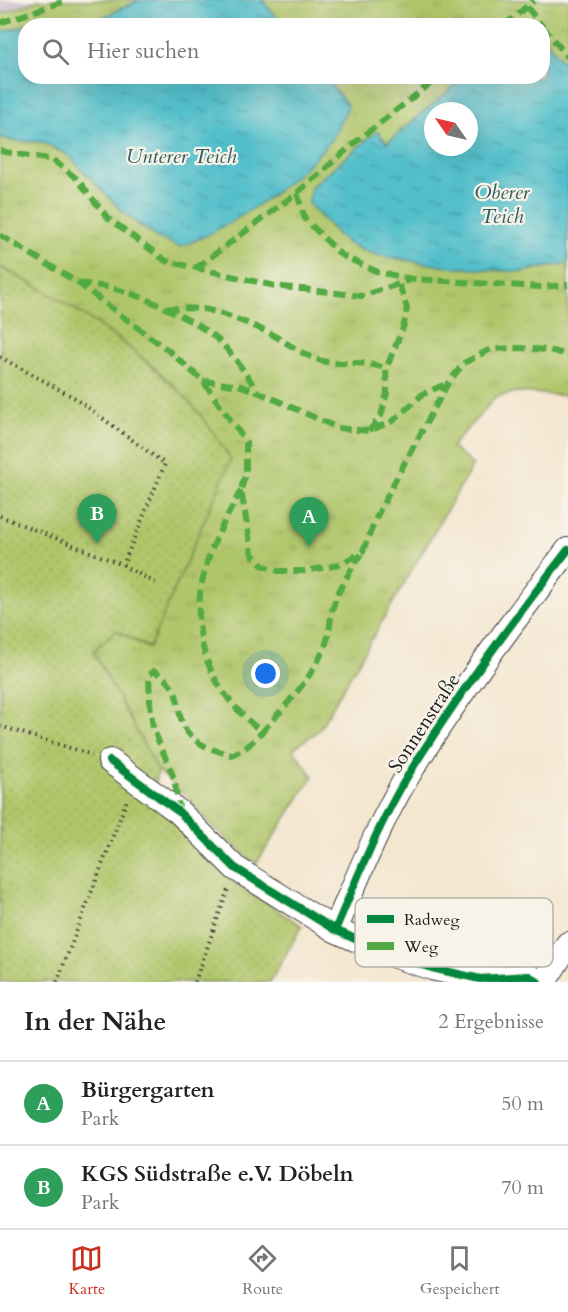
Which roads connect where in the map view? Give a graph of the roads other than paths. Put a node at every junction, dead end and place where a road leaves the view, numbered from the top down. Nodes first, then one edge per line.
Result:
1 (568, 550) edge
2 (110, 761) road end
3 (335, 930) junction
4 (355, 939) edge
5 (568, 944) edge
6 (426, 967) edge
7 (538, 982) edge
8 (544, 982) edge

1 - 3 street, Sonnenstraße
2 - 3 street
3 - 4 street
5 - 8 street
6 - 7 street

